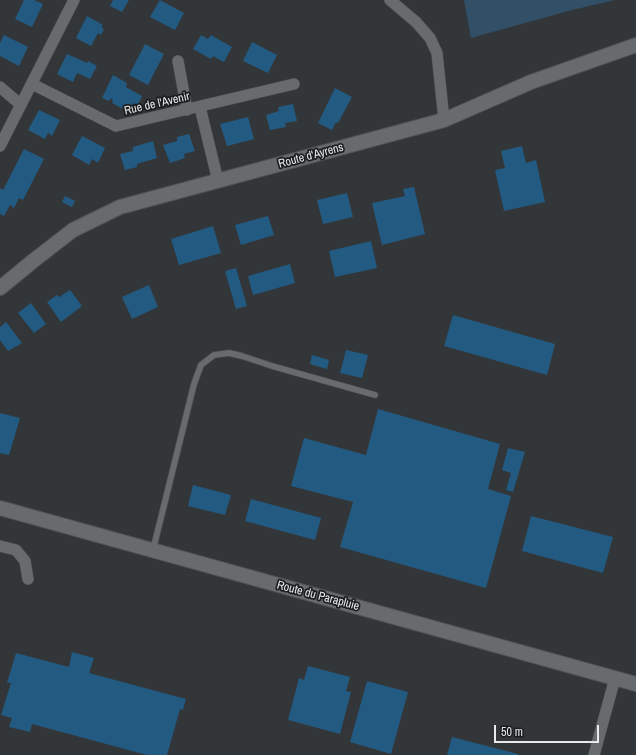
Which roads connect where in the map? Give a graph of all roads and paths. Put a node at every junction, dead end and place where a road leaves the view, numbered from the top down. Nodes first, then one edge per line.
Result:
1 (74, 0) edge
2 (390, 0) edge
3 (636, 46) edge
4 (178, 61) dead end
5 (32, 84) junction
6 (294, 84) dead end
7 (0, 87) edge
8 (21, 106) junction
9 (200, 107) junction
10 (187, 110) junction
11 (444, 120) junction
12 (0, 146) edge
13 (218, 181) junction
14 (0, 288) edge
15 (375, 394) dead end
16 (0, 508) edge
17 (0, 546) edge
18 (153, 550) junction
19 (28, 579) dead end
20 (615, 678) junction
21 (636, 684) edge
22 (594, 755) edge

1 - 5 street
2 - 11 street
3 - 11 street, Route d'Ayrens
4 - 10 street
5 - 8 street
5 - 10 street, Rue de l'Avenir
6 - 9 street, Rue de l'Avenir
7 - 8 street
8 - 12 street
9 - 10 street, Rue de l'Avenir
9 - 13 street
11 - 13 street, Route d'Ayrens
13 - 14 street, Route d'Ayrens
15 - 18 lane
16 - 18 street, Route du Parapluie
17 - 19 street
18 - 20 street, Route du Parapluie
20 - 21 street, Route du Parapluie
20 - 22 street

